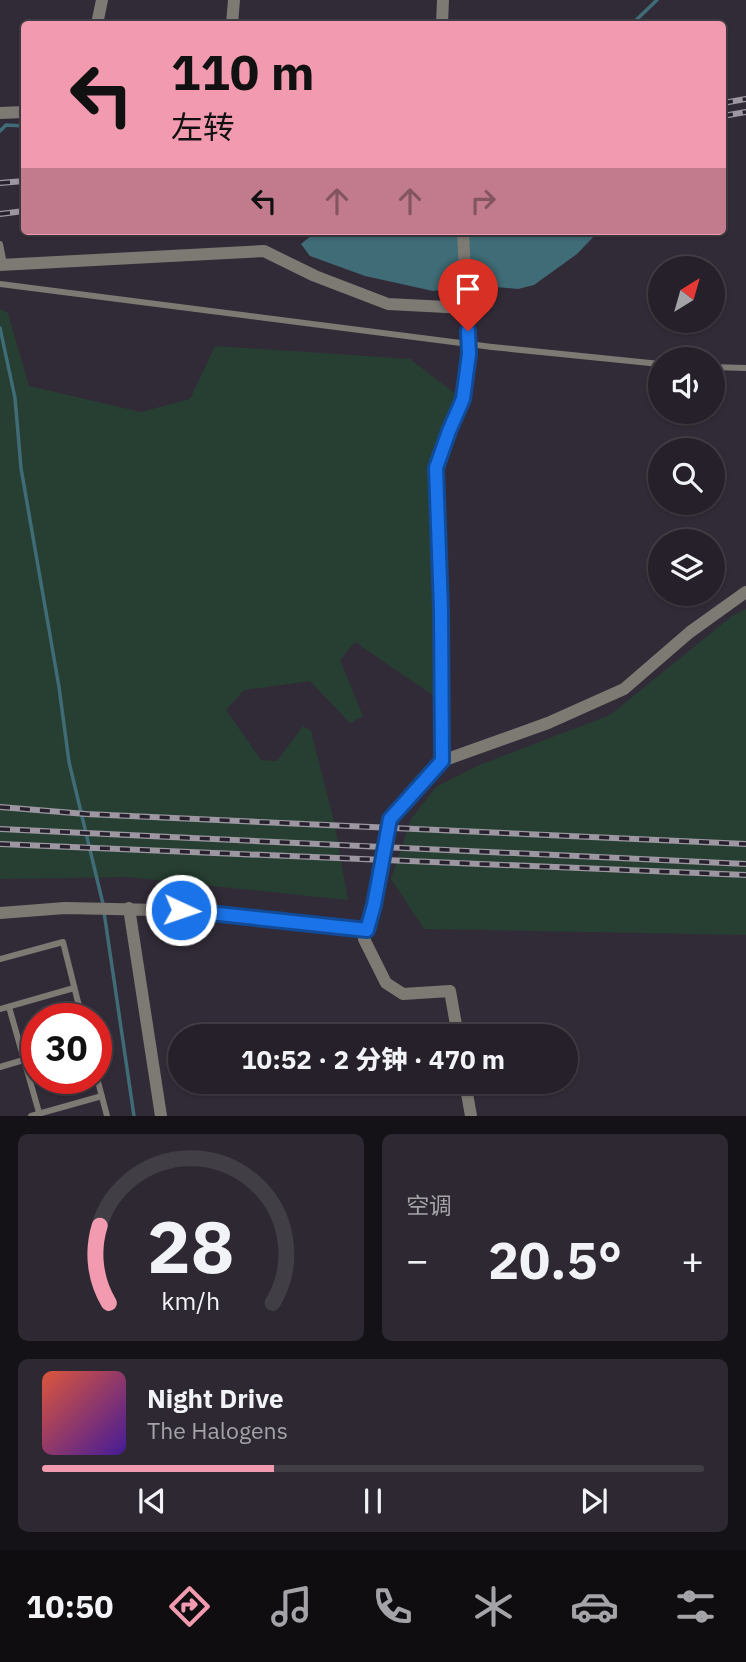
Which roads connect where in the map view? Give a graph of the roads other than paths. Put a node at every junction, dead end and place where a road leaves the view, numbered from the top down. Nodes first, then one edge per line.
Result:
1 (102, 0) edge
2 (234, 0) edge
3 (443, 0) edge
4 (98, 21) edge
5 (232, 21) edge
6 (442, 21) edge
7 (21, 112) edge
8 (0, 113) edge
9 (463, 235) edge
10 (0, 244) edge
11 (2, 264) edge
12 (0, 284) edge
13 (466, 308) junction
14 (648, 363) edge
15 (725, 367) edge
16 (746, 368) edge
17 (746, 592) edge
18 (442, 761) junction
19 (129, 908) junction
20 (0, 913) edge
21 (367, 930) junction
22 (0, 959) edge
23 (74, 988) junction
24 (78, 1003) edge
25 (9, 1007) junction
26 (0, 1009) edge
27 (456, 1024) edge
28 (21, 1049) edge
29 (21, 1061) edge
30 (0, 1067) edge
31 (34, 1094) edge
32 (467, 1094) edge
33 (102, 1096) joint
34 (40, 1115) edge
35 (31, 1116) edge
36 (107, 1116) edge
37 (161, 1116) edge
38 (471, 1116) edge

1 - 4 street
2 - 5 street
3 - 6 street
7 - 8 street
9 - 13 street
10 - 11 lane
11 - 13 street
12 - 14 lane, bridge
13 - 18 street
15 - 16 lane
17 - 18 street
18 - 21 street
19 - 20 street
19 - 21 street
19 - 37 street
21 - 27 street
22 - 23 lane
23 - 24 lane
23 - 25 lane
25 - 26 lane
25 - 28 lane
29 - 30 lane
31 - 34 lane
32 - 38 street
33 - 34 lane
33 - 36 lane
34 - 35 lane

